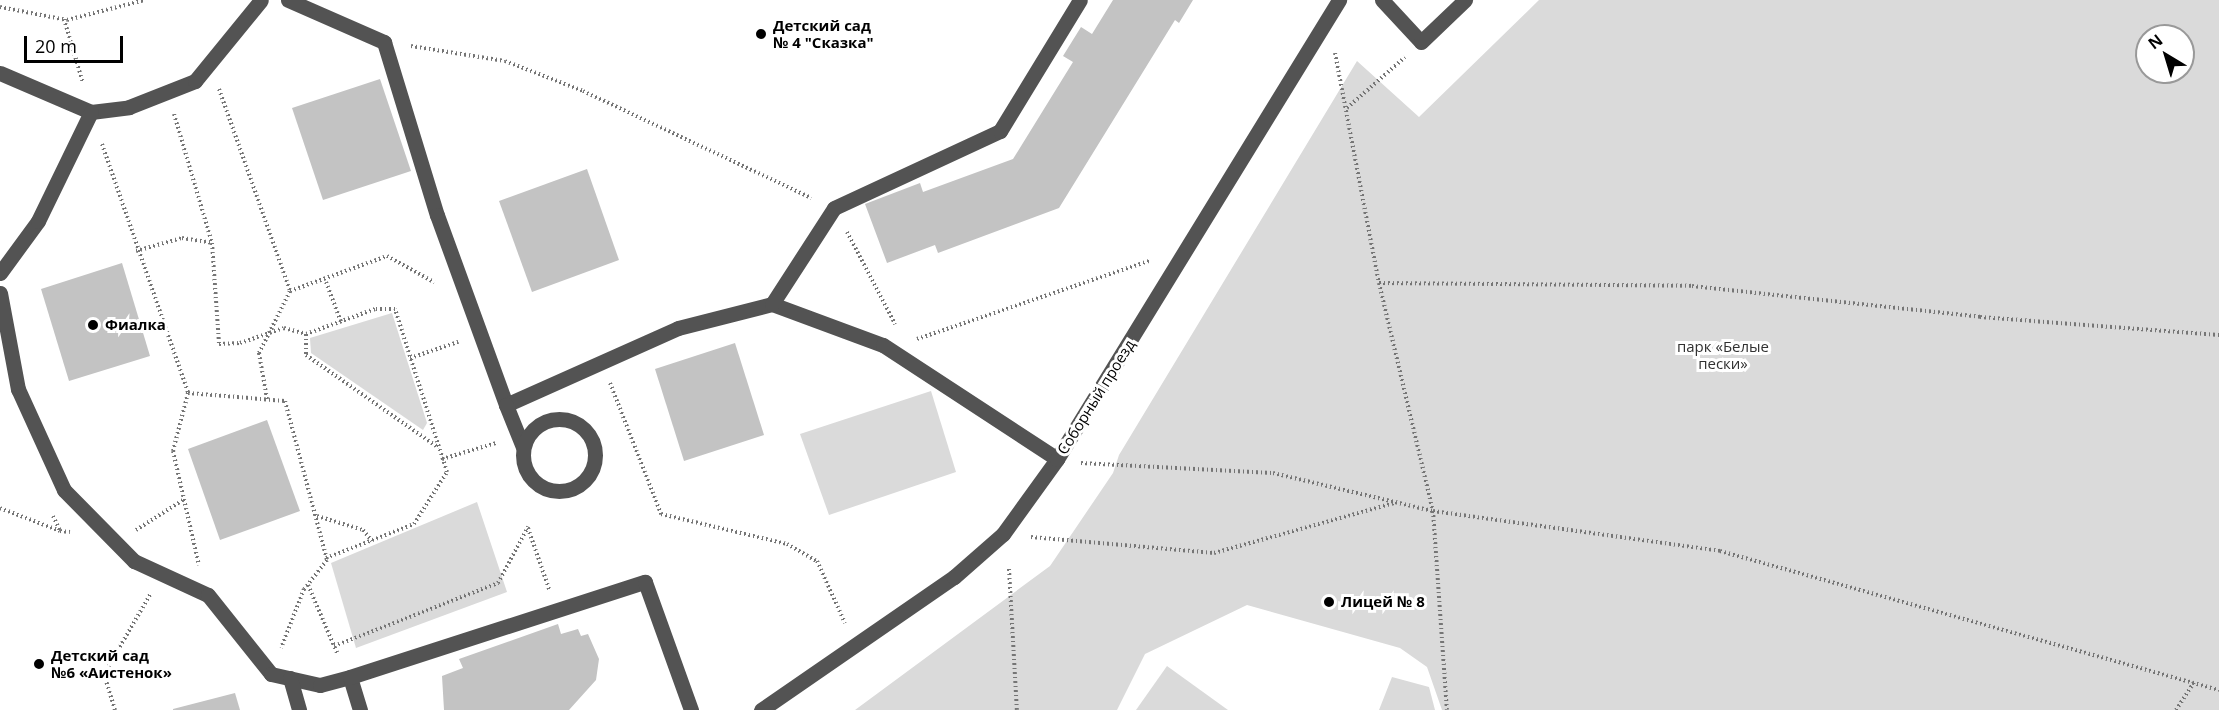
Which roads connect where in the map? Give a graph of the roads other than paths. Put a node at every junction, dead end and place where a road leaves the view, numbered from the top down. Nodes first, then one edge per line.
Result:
1 (261, 0) edge
2 (288, 0) edge
3 (1080, 0) edge
4 (1339, 0) edge
5 (1382, 0) edge
6 (1465, 0) edge
7 (0, 73) edge
8 (91, 112) junction
9 (0, 273) edge
10 (0, 293) edge
11 (772, 304) junction
12 (506, 405) junction
13 (523, 447) junction
14 (1057, 459) junction
15 (290, 678) junction
16 (350, 679) junction
17 (299, 710) edge
18 (360, 710) edge
19 (691, 710) edge
20 (762, 710) edge

1 - 8 street
2 - 12 street
3 - 11 street
4 - 14 street, Соборный проезд
5 - 6 street
7 - 8 street
8 - 9 street
10 - 15 street
11 - 12 street
11 - 14 street
12 - 13 street
13 - 13 street
14 - 20 street, Соборный проезд
15 - 16 street
15 - 17 street
16 - 18 street
16 - 19 street

